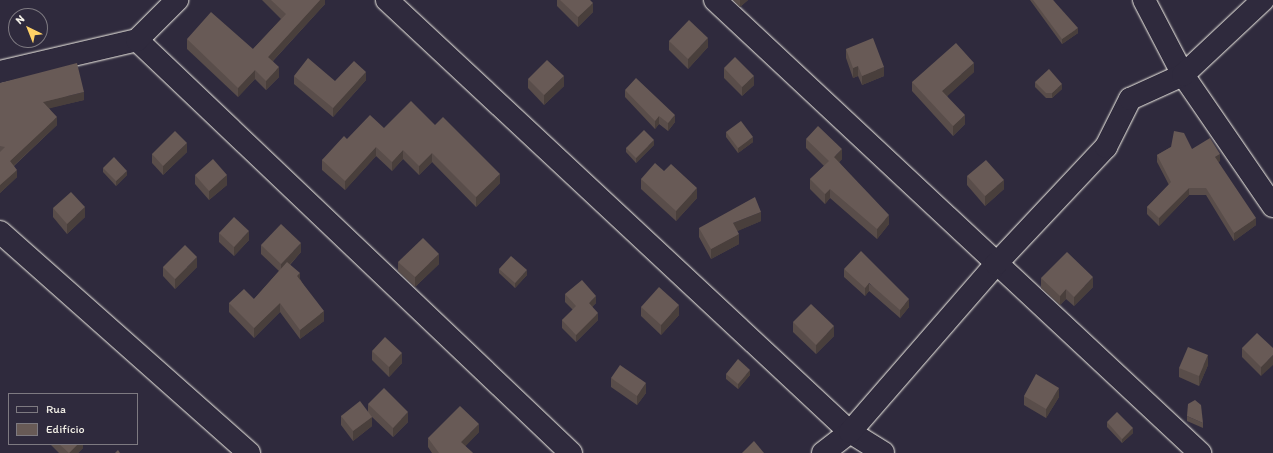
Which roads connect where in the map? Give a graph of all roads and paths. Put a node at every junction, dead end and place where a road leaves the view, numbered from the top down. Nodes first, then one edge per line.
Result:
1 (177, 0) edge
2 (387, 0) edge
3 (715, 0) edge
4 (1144, 0) edge
5 (1263, 0) edge
6 (137, 40) junction
7 (0, 72) edge
8 (1183, 75) junction
9 (1273, 206) edge
10 (0, 232) edge
11 (996, 264) junction
12 (850, 432) junction
13 (249, 453) edge
14 (571, 453) edge
15 (823, 453) edge
16 (883, 453) edge
17 (1200, 453) edge

1 - 6 street
2 - 12 street
3 - 11 street
4 - 8 street
5 - 8 street
6 - 7 street
6 - 14 street
8 - 9 street
8 - 11 street
10 - 13 street
11 - 12 street
11 - 17 street
12 - 15 street
12 - 16 street

